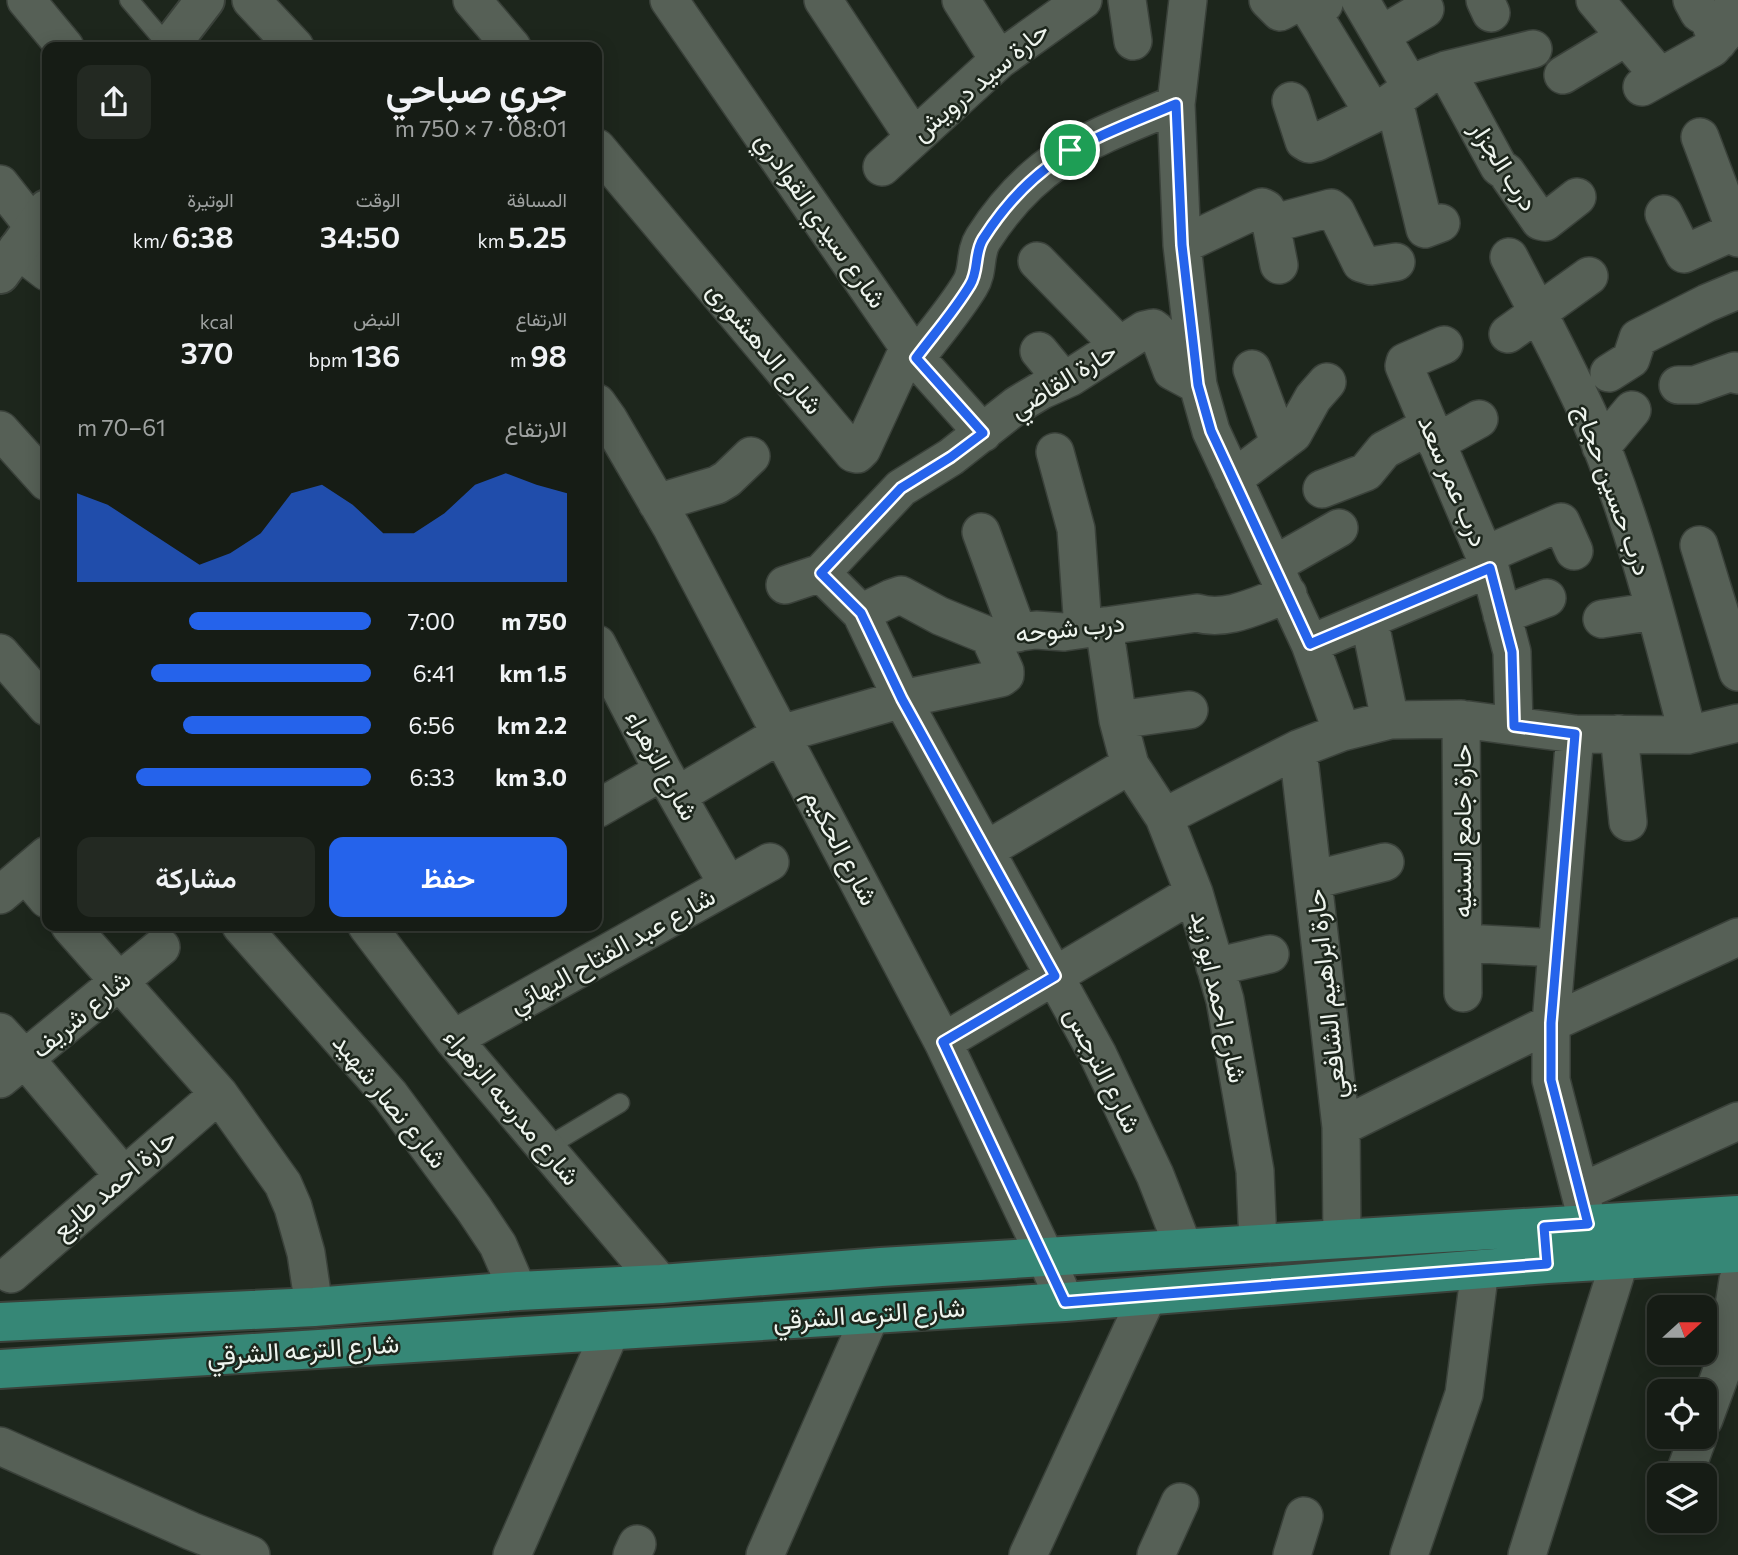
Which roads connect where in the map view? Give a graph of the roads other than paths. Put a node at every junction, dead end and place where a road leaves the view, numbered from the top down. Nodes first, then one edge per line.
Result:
1 (26, 0) edge
2 (128, 0) edge
3 (205, 0) edge
4 (251, 0) edge
5 (472, 0) edge
6 (669, 0) edge
7 (822, 0) edge
8 (961, 0) edge
9 (1127, 0) edge
10 (1188, 0) edge
11 (1268, 0) edge
12 (1360, 0) edge
13 (1595, 0) edge
14 (1692, 0) edge
15 (1069, 4) edge
16 (1321, 5) edge
17 (1424, 9) dead end
18 (1729, 33) edge
19 (1381, 35) junction
20 (1626, 37) junction
21 (1133, 41) dead end
22 (61, 42) edge
23 (165, 42) edge
24 (173, 42) edge
25 (290, 42) edge
26 (508, 42) edge
27 (1533, 50) dead end
28 (999, 60) junction
29 (1446, 70) junction
30 (1563, 75) dead end
31 (1291, 101) dead end
32 (1393, 101) junction
33 (1176, 104) junction
34 (913, 136) junction
35 (1700, 137) dead end
36 (602, 154) edge
37 (882, 167) dead end
38 (0, 184) edge
39 (1577, 197) dead end
40 (1664, 214) dead end
41 (1441, 223) dead end
42 (1271, 224) junction
43 (1737, 235) edge
44 (25, 240) edge
45 (1182, 245) junction
46 (1509, 257) dead end
47 (1037, 261) dead end
48 (1396, 262) dead end
49 (42, 265) edge
50 (1279, 265) dead end
51 (1589, 276) dead end
52 (1738, 290) edge
53 (1537, 311) junction
54 (1508, 334) dead end
55 (1119, 345) junction
56 (1444, 345) dead end
57 (1039, 351) dead end
58 (912, 352) junction
59 (1252, 369) dead end
60 (1609, 373) dead end
61 (1738, 375) edge
62 (1063, 380) junction
63 (1327, 382) dead end
64 (1198, 385) junction
65 (1678, 385) dead end
66 (602, 410) edge
67 (1632, 410) dead end
68 (1479, 419) dead end
69 (0, 430) edge
70 (983, 433) junction
71 (1432, 435) junction
72 (1280, 444) junction
73 (1601, 447) junction
74 (1055, 452) dead end
75 (751, 456) dead end
76 (42, 476) edge
77 (1233, 479) junction
78 (1322, 489) dead end
79 (657, 503) junction
80 (1339, 528) dead end
81 (981, 532) dead end
82 (1574, 551) dead end
83 (1711, 554) dead end
84 (1487, 561) junction
85 (821, 573) junction
86 (1281, 579) junction
87 (785, 585) dead end
88 (1547, 597) dead end
89 (1656, 611) junction
90 (861, 613) junction
91 (1502, 615) junction
92 (1369, 619) junction
93 (1602, 619) dead end
94 (1093, 627) junction
95 (1003, 635) junction
96 (1310, 644) junction
97 (0, 653) edge
98 (602, 662) edge
99 (1738, 672) edge
100 (902, 699) junction
101 (42, 700) edge
102 (1189, 710) dead end
103 (1461, 719) junction
104 (1118, 720) junction
105 (1390, 720) junction
106 (1738, 723) edge
107 (1514, 726) junction
108 (1342, 732) junction
109 (781, 734) junction
110 (1575, 734) junction
111 (1619, 734) junction
112 (1688, 735) junction
113 (1298, 749) junction
114 (1130, 765) junction
115 (671, 783) junction
116 (602, 807) edge
117 (1164, 817) junction
118 (1628, 822) dead end
119 (986, 850) junction
120 (770, 862) dead end
121 (1385, 862) dead end
122 (1313, 880) junction
123 (728, 886) junction
124 (1194, 893) junction
125 (74, 931) edge
126 (245, 931) edge
127 (380, 931) edge
128 (1738, 937) edge
129 (1463, 943) junction
130 (161, 947) dead end
131 (1557, 948) junction
132 (1270, 954) dead end
133 (1215, 967) junction
134 (1055, 976) junction
135 (118, 983) junction
136 (1463, 993) dead end
137 (1551, 1023) junction
138 (0, 1032) edge
139 (453, 1039) junction
140 (943, 1042) junction
141 (13, 1069) edge
142 (219, 1094) junction
143 (620, 1103) dead end
144 (1738, 1121) edge
145 (1341, 1127) junction
146 (545, 1148) junction
147 (123, 1175) junction
148 (1585, 1208) junction
149 (1738, 1215) edge
150 (1342, 1239) junction
151 (1258, 1244) junction
152 (1546, 1245) junction
153 (1184, 1249) junction
154 (1738, 1253) edge
155 (1046, 1258) junction
156 (1620, 1261) junction
157 (5, 1267) edge
158 (1480, 1269) junction
159 (1738, 1280) edge
160 (662, 1284) junction
161 (518, 1291) junction
162 (1148, 1296) junction
163 (1065, 1302) junction
164 (314, 1307) junction
165 (871, 1314) junction
166 (42, 1319) junction
167 (0, 1322) edge
168 (611, 1330) junction
169 (0, 1369) edge
170 (1717, 1384) edge
171 (0, 1446) edge
172 (1180, 1502) dead end
173 (1304, 1516) dead end
174 (186, 1543) edge
175 (251, 1555) edge
176 (512, 1555) edge
177 (765, 1555) edge
178 (1028, 1555) edge
179 (1156, 1555) edge
180 (1292, 1555) edge
181 (1409, 1555) edge
182 (1527, 1555) edge

1 - 22 street
2 - 23 lane
3 - 24 street
4 - 25 street
5 - 26 street
6 - 58 street, شارع سيدي القوادري
7 - 34 street
8 - 28 street
9 - 21 street
10 - 33 street
11 - 16 street
12 - 19 street
13 - 20 street
14 - 18 street
15 - 28 street, حارة سيد درويش
16 - 32 street
17 - 19 street
18 - 20 street
19 - 32 street
20 - 30 street
27 - 29 street
28 - 34 street, حارة سيد درويش
29 - 32 street
29 - 39 street, درب الجزار
31 - 32 street
32 - 41 street
33 - 45 street
33 - 58 street
34 - 37 street, حارة سيد درويش
35 - 43 street
36 - 58 street, شارع الدهشورى
38 - 44 street
40 - 43 street
42 - 45 street
42 - 48 street
42 - 50 street
44 - 49 street
45 - 64 street
46 - 53 street, درب حسين حجاج
47 - 55 street
51 - 53 street
52 - 60 street
53 - 54 street
53 - 73 street, درب حسين حجاج
55 - 62 street, حارة القاضي
55 - 64 street, حارة القاضي
56 - 71 street, درب عمر سعد
57 - 62 street
58 - 70 street, شارع سيدي القوادري
59 - 72 street
61 - 65 street
62 - 70 street, حارة القاضي
63 - 72 street
64 - 77 street
66 - 79 street, شارع الحكيم
67 - 73 street
68 - 71 street
69 - 76 street
70 - 85 street, حارة القاضي
71 - 78 street
71 - 84 street, درب عمر سعد
72 - 77 street
73 - 89 street, درب حسين حجاج
74 - 94 street, شارع احمد ابو زيد
75 - 79 street
77 - 86 street
79 - 109 street, شارع الحكيم
80 - 86 street, درب شوحه
81 - 95 street
82 - 84 street
83 - 99 street
84 - 91 street, درب عمر سعد
84 - 92 street
85 - 87 street, حارة القاضي
85 - 90 street, شارع النرجس
86 - 94 street, درب شوحه
86 - 96 street
88 - 91 street
89 - 93 street
89 - 112 street, درب حسين حجاج
90 - 95 street, درب شوحه
90 - 100 street, شارع النرجس
91 - 107 street, درب عمر سعد
92 - 96 street
92 - 105 street
94 - 95 street, درب شوحه
94 - 104 street, شارع احمد ابو زيد
95 - 100 street
96 - 108 street
97 - 101 street
98 - 115 street, شارع الزهراء
100 - 109 street
100 - 119 street, شارع النرجس
102 - 104 street
103 - 105 street
103 - 107 street
103 - 129 street, حارة جامع السنيه
104 - 114 street, شارع احمد ابو زيد
105 - 108 street
106 - 112 street
107 - 110 street
108 - 113 street
109 - 115 street
109 - 140 street, شارع الحكيم
110 - 111 street
110 - 131 street
111 - 112 street
111 - 118 street
113 - 117 street
113 - 122 street, حارة ابراهيم الشافعي
114 - 117 street, شارع احمد ابو زيد
114 - 119 street
115 - 116 street
115 - 123 street, شارع الزهراء
117 - 124 street, شارع احمد ابو زيد
119 - 134 street, شارع النرجس
120 - 123 street, شارع عبد الفتاح البهائي
121 - 122 street
122 - 145 street, حارة ابراهيم الشافعي
123 - 139 street, شارع عبد الفتاح البهائي
124 - 133 street, شارع احمد ابو زيد
124 - 134 street
125 - 135 street
126 - 161 street, شارع نصار شهيد
127 - 139 street, شارع مدرسه الزهراء
128 - 137 street
129 - 131 street, حارة جامع السنيه
129 - 136 street, حارة جامع السنيه
130 - 135 street, شارع شريف
131 - 137 street
132 - 133 street
133 - 151 street, شارع احمد ابو زيد
134 - 140 street
134 - 153 street, شارع النرجس
135 - 141 street, شارع شريف
135 - 142 street
137 - 145 street
137 - 148 street
138 - 141 street
139 - 146 street, شارع مدرسه الزهراء
140 - 155 street, شارع الحكيم
141 - 147 street
142 - 147 street, حارة احمد طايع
142 - 164 street
143 - 146 lane
144 - 148 street
145 - 150 street, حارة ابراهيم الشافعي
146 - 160 street, شارع مدرسه الزهراء
147 - 157 street, حارة احمد طايع
148 - 149 main road, شارع الترعه الشرقي
148 - 152 main road, شارع الترعه الشرقي
150 - 151 main road, شارع الترعه الشرقي
150 - 152 main road, شارع الترعه الشرقي
151 - 153 main road, شارع الترعه الشرقي
152 - 156 main road, شارع الترعه الشرقي
152 - 158 main road, شارع الترعه الشرقي
153 - 155 main road, شارع الترعه الشرقي
154 - 156 main road, شارع الترعه الشرقي
155 - 160 main road, شارع الترعه الشرقي
155 - 163 street, شارع الحكيم
156 - 182 street
157 - 166 street
158 - 162 main road, شارع الترعه الشرقي
158 - 181 street
159 - 170 street
160 - 161 main road, شارع الترعه الشرقي
161 - 164 main road, شارع الترعه الشرقي
162 - 163 main road, شارع الترعه الشرقي
162 - 178 street
163 - 165 main road, شارع الترعه الشرقي
164 - 166 main road, شارع الترعه الشرقي
165 - 168 main road, شارع الترعه الشرقي
165 - 177 street
166 - 167 main road, شارع الترعه الشرقي
168 - 169 main road, شارع الترعه الشرقي
168 - 176 street
171 - 174 street
172 - 179 street
173 - 180 street
174 - 175 street

